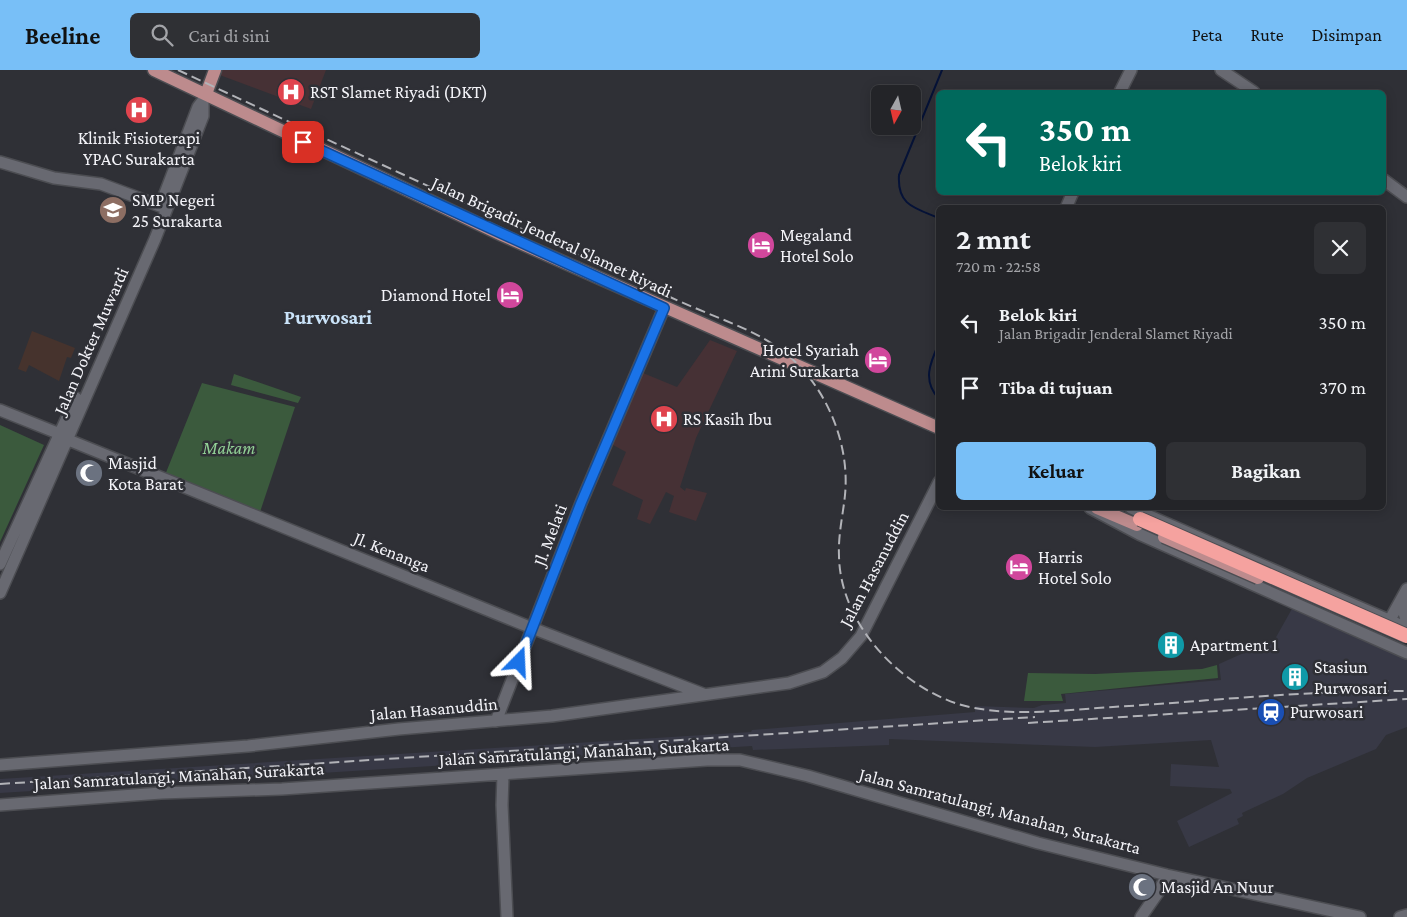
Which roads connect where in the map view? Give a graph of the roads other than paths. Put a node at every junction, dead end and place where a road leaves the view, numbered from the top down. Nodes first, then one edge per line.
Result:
1 (154, 70) edge
2 (215, 70) edge
3 (1131, 70) edge
4 (1221, 70) edge
5 (1121, 90) edge
6 (1251, 90) edge
7 (204, 98) junction
8 (0, 162) edge
9 (1386, 181) edge
10 (1407, 197) edge
11 (160, 206) junction
12 (664, 308) junction
13 (0, 410) edge
14 (936, 427) edge
15 (63, 437) junction
16 (936, 488) edge
17 (1094, 510) edge
18 (1106, 510) edge
19 (1122, 510) edge
20 (1136, 517) edge
21 (3, 572) edge
22 (1406, 590) edge
23 (0, 593) edge
24 (1390, 620) junction
25 (1407, 622) edge
26 (532, 628) junction
27 (1407, 628) edge
28 (1407, 636) edge
29 (1379, 640) junction
30 (1407, 643) edge
31 (1407, 653) edge
32 (706, 694) junction
33 (496, 721) junction
34 (0, 765) edge
35 (503, 775) junction
36 (0, 804) edge
37 (1167, 875) junction
38 (1407, 914) edge
39 (507, 917) edge
40 (1141, 917) edge
41 (1360, 917) edge
42 (1400, 917) edge

1 - 7 main road, Jalan Brigadir Jenderal Slamet Riyadi
2 - 7 main road
3 - 5 main road
4 - 6 main road
7 - 11 main road, Jalan Dokter Muwardi
7 - 12 main road, Jalan Brigadir Jenderal Slamet Riyadi
7 - 15 main road, Jalan Dokter Muwardi
8 - 11 main road
9 - 10 main road
11 - 15 main road, Jalan Dokter Muwardi
12 - 14 main road, Jalan Brigadir Jenderal Slamet Riyadi
12 - 26 main road, Jl. Melati
13 - 15 main road, Jl. Kenanga
15 - 21 main road, Jalan Dokter Muwardi
15 - 26 main road, Jl. Kenanga
16 - 32 main road, Jalan Hasanuddin
17 - 29 main road
18 - 20 main road
19 - 20 main road
20 - 24 main road
20 - 28 highway, bridge
20 - 30 main road, bridge
21 - 23 main road, Jalan Dokter Muwardi
22 - 24 main road
22 - 25 main road
24 - 27 main road
24 - 29 main road
26 - 32 main road, Jl. Kenanga
26 - 33 main road, Jl. Melati
29 - 31 main road
32 - 33 main road, Jalan Hasanuddin
33 - 34 main road, Jalan Hasanuddin
35 - 36 main road, Jalan Samratulangi, Manahan, Surakarta
35 - 37 main road, Jalan Samratulangi, Manahan, Surakarta
35 - 39 main road
37 - 40 main road
37 - 41 main road, Jalan Samratulangi, Manahan, Surakarta
38 - 42 main road

